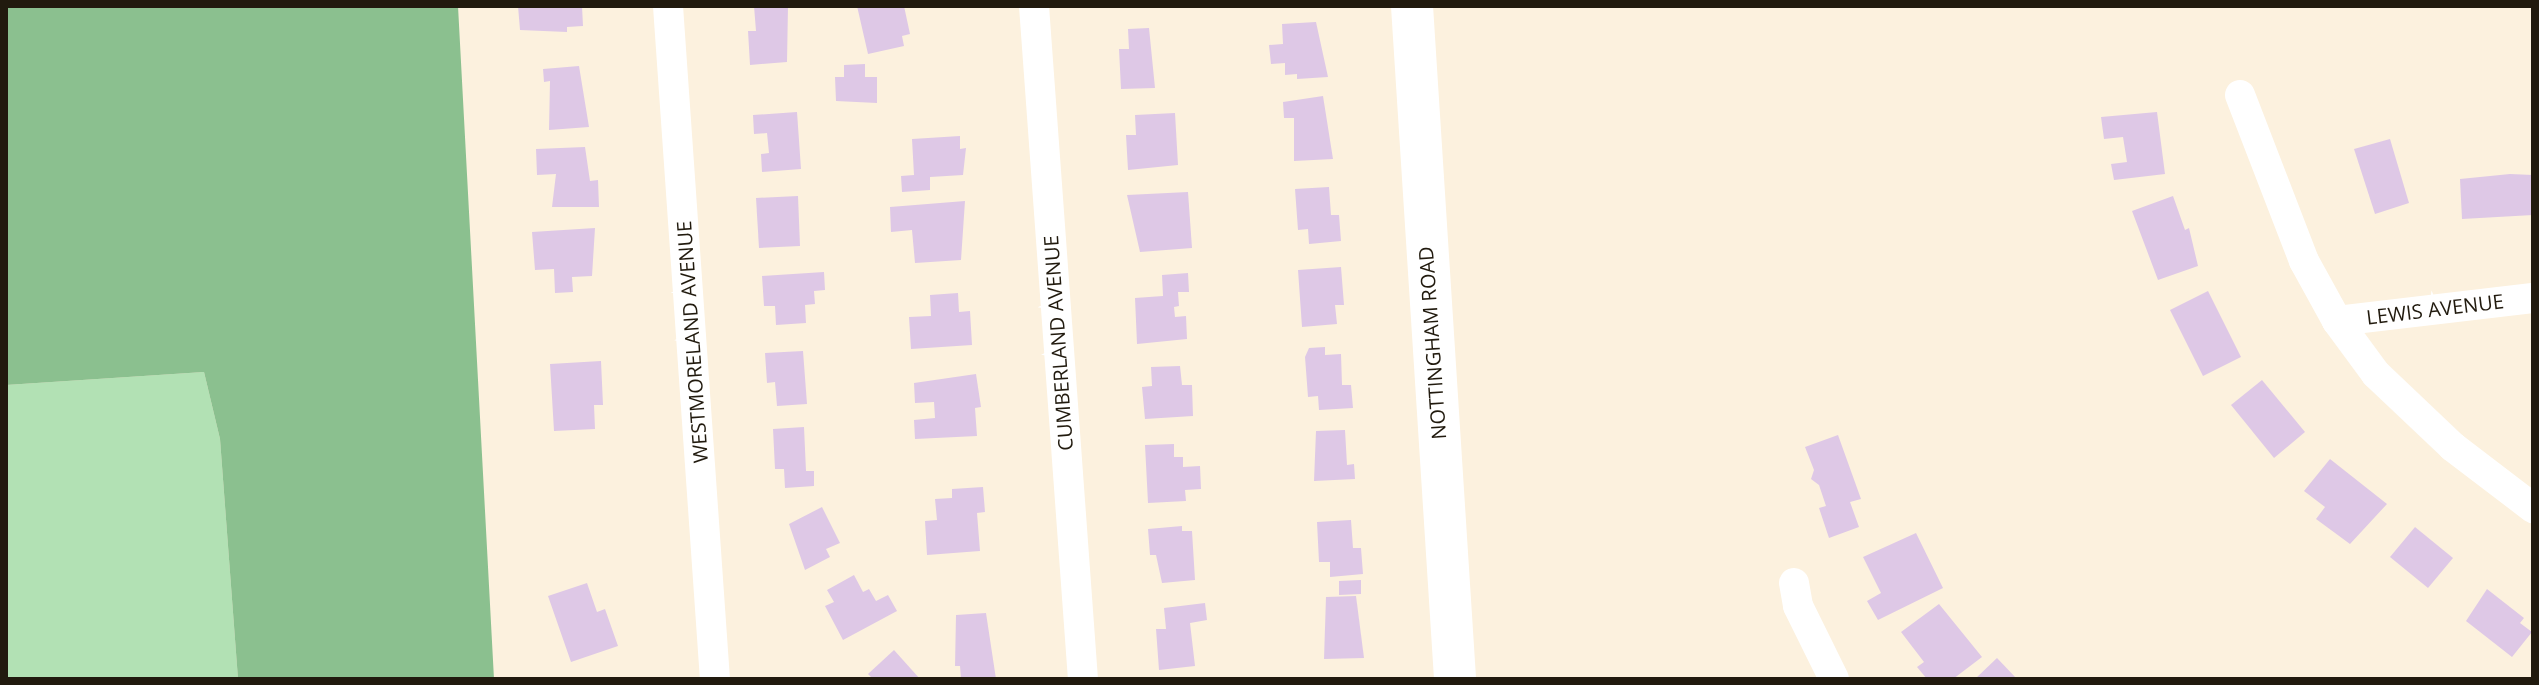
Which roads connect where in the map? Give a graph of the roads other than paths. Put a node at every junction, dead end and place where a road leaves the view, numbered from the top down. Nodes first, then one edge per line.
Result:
1 (668, 6) edge
2 (1034, 6) edge
3 (1412, 6) edge
4 (2240, 95) dead end
5 (2533, 298) edge
6 (2337, 321) junction
7 (2533, 508) edge
8 (1794, 583) dead end
9 (717, 677) edge
10 (1083, 679) edge
11 (1455, 679) edge
12 (1834, 679) edge

1 - 9 street, WESTMORELAND AVENUE
2 - 10 street, CUMBERLAND AVENUE
3 - 11 street, NOTTINGHAM ROAD
4 - 6 street
5 - 6 street, LEWIS AVENUE
6 - 7 street
8 - 12 street

